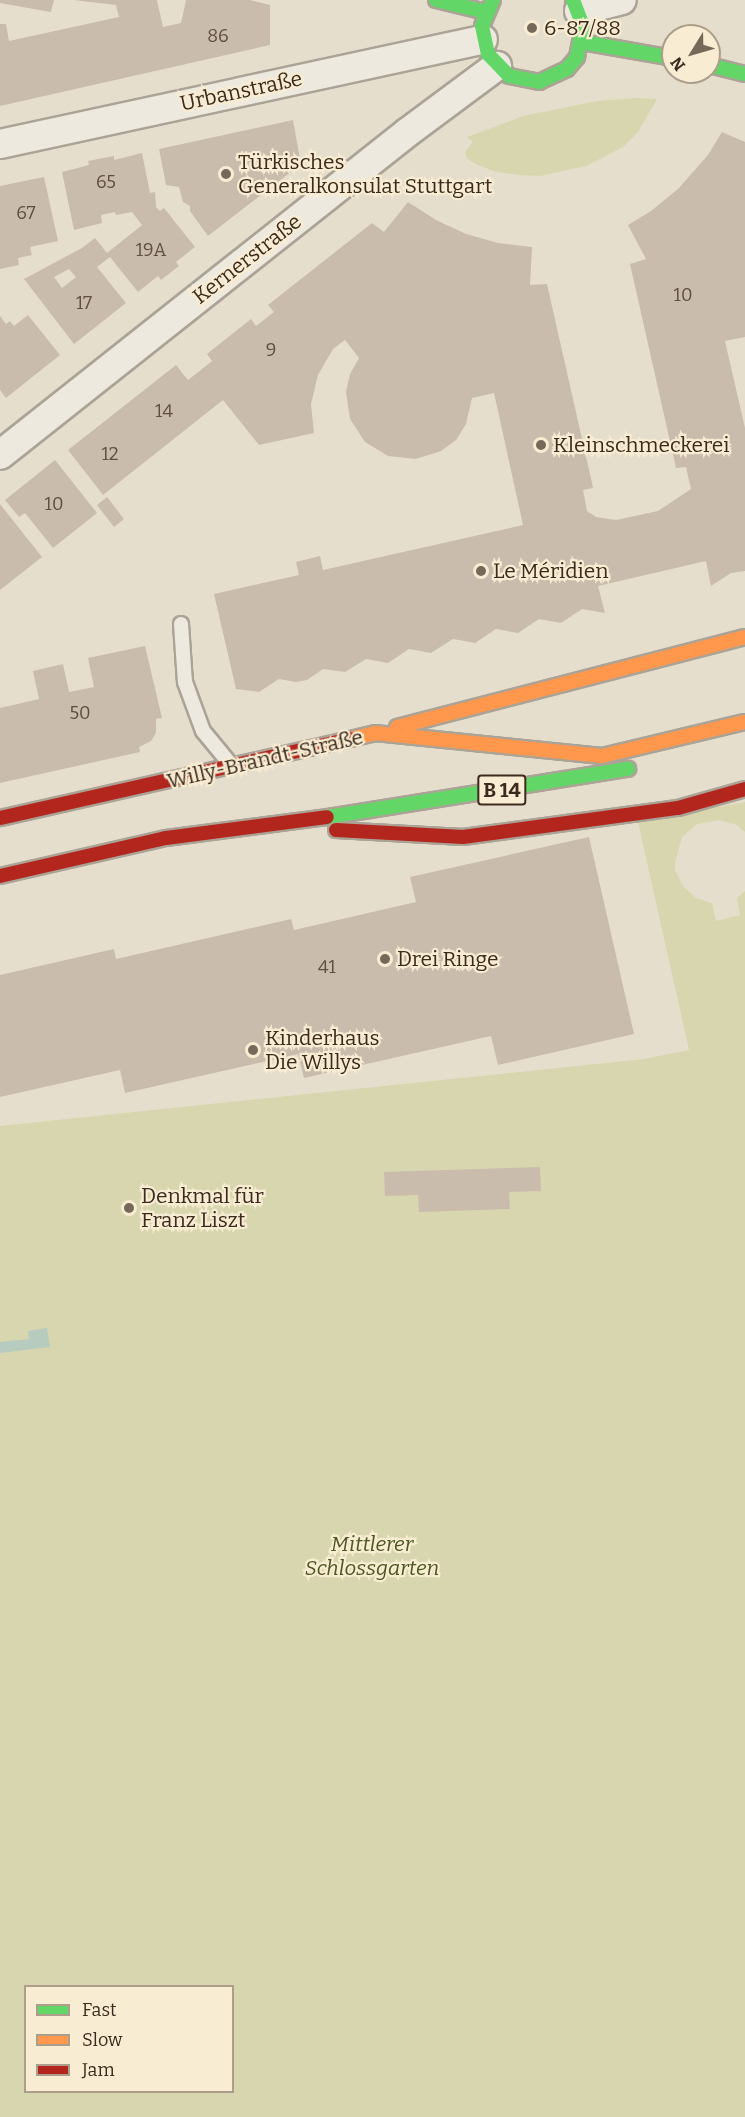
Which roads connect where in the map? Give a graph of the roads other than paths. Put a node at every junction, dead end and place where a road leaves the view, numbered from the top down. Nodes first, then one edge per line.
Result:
1 (436, 0) edge
2 (622, 0) edge
3 (490, 6) edge
4 (576, 6) edge
5 (483, 40) junction
6 (582, 42) junction
7 (661, 55) edge
8 (497, 66) junction
9 (721, 68) edge
10 (745, 74) edge
11 (0, 144) edge
12 (0, 455) edge
13 (181, 624) dead end
14 (745, 637) edge
15 (745, 722) edge
16 (375, 733) junction
17 (642, 765) dead end
18 (234, 767) junction
19 (745, 789) edge
20 (0, 818) edge
21 (256, 826) junction
22 (0, 876) edge

1 - 3 main road
2 - 4 street
3 - 5 main road
4 - 6 main road
5 - 8 main road
5 - 11 street, Urbanstraße
6 - 7 main road
6 - 8 main road
8 - 12 street, Kernerstraße
9 - 10 main road
13 - 18 lane
14 - 16 main road
15 - 16 main road, Willy-Brandt-Straße / B 14
16 - 18 main road, Willy-Brandt-Straße / B 14
17 - 21 main road, B 14
18 - 20 main road, Willy-Brandt-Straße / B 14
19 - 21 main road
21 - 22 main road, B 14

